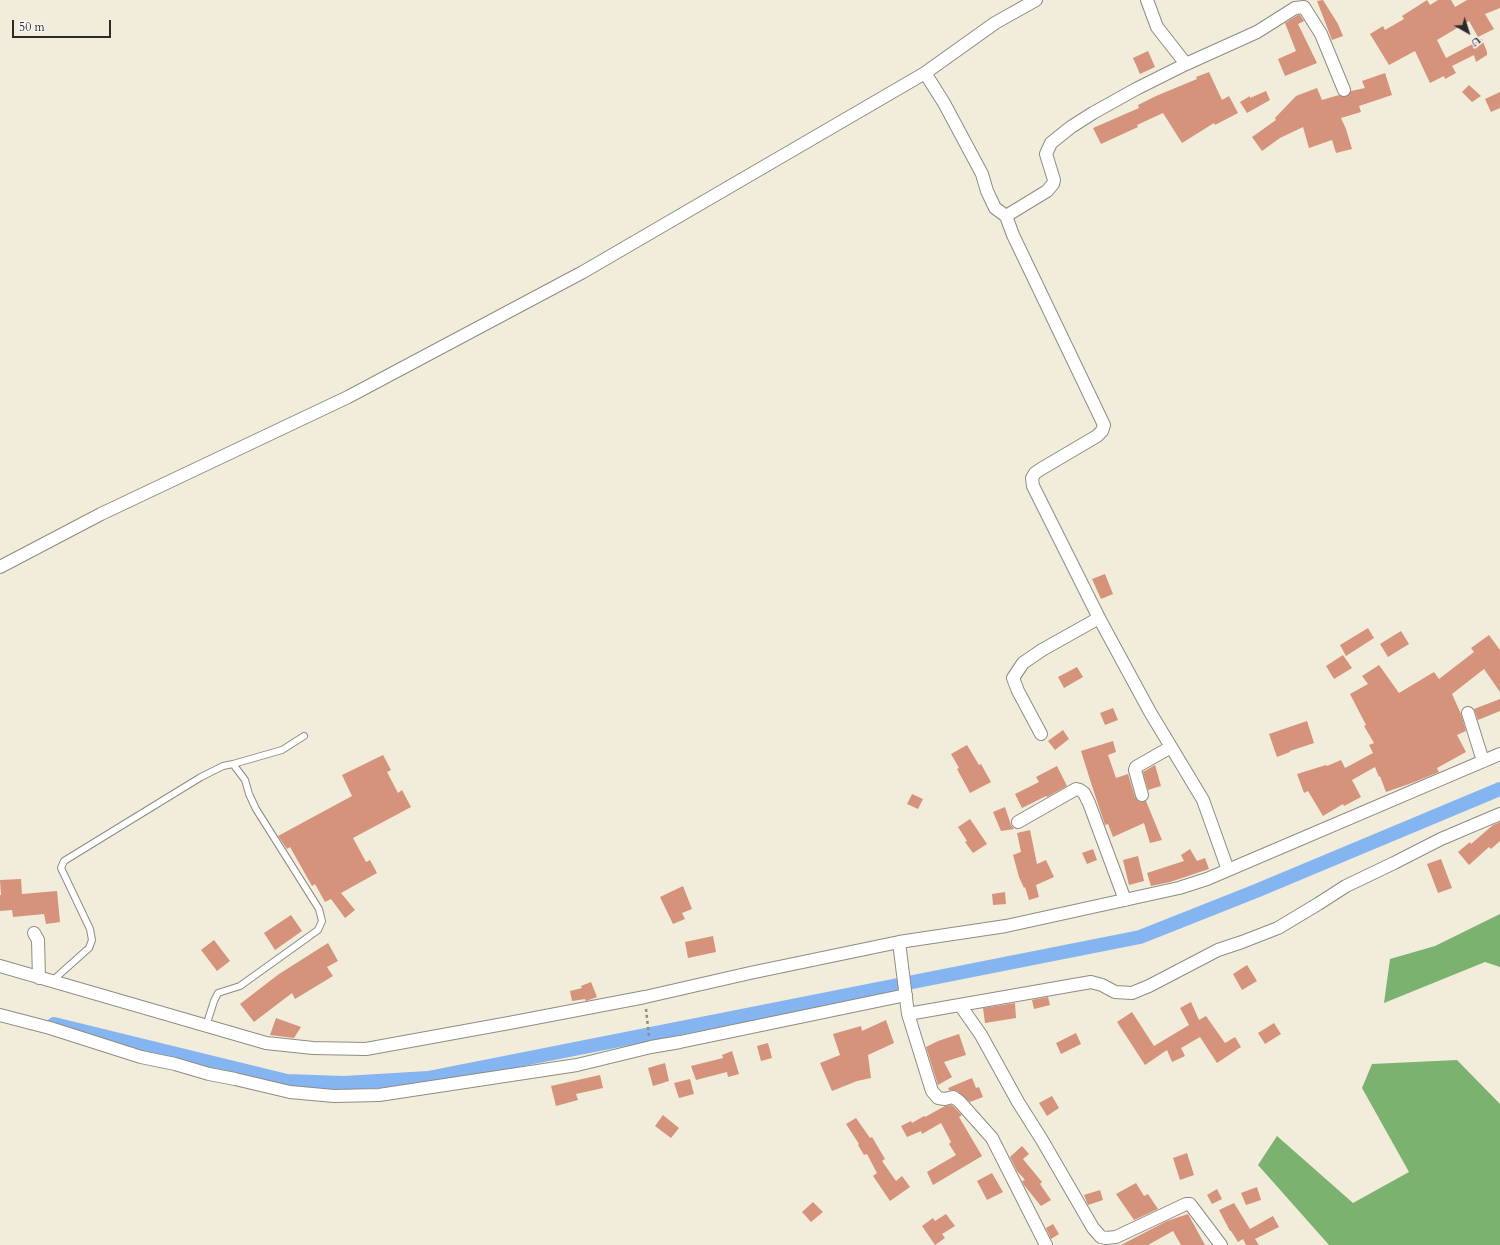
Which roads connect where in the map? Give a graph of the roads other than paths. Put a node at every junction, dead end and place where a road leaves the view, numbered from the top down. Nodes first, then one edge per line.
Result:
1 (1036, 0) edge
2 (1147, 0) edge
3 (1186, 64) junction
4 (925, 73) junction
5 (1344, 90) dead end
6 (1006, 216) junction
7 (0, 567) edge
8 (1098, 618) junction
9 (1468, 713) dead end
10 (1041, 734) dead end
11 (304, 736) dead end
12 (1171, 747) junction
13 (1500, 754) edge
14 (1483, 761) junction
15 (233, 764) junction
16 (1142, 795) dead end
17 (1500, 814) edge
18 (1018, 822) dead end
19 (1228, 870) junction
20 (1125, 900) junction
21 (34, 932) dead end
22 (899, 942) junction
23 (0, 966) edge
24 (39, 978) junction
25 (52, 981) junction
26 (905, 991) junction
27 (960, 1005) junction
28 (908, 1014) junction
29 (0, 1015) edge
30 (206, 1026) junction
31 (1046, 1245) edge
32 (1221, 1245) edge

1 - 4 street
2 - 3 street
3 - 5 street
3 - 6 street
4 - 6 street
4 - 7 street
6 - 8 street
8 - 10 street
8 - 12 street
9 - 14 street
11 - 15 lane
12 - 16 street
12 - 19 street
13 - 14 street
14 - 19 street
15 - 25 lane
15 - 30 lane
17 - 27 street
18 - 20 street
19 - 20 street
20 - 22 street
21 - 24 street
22 - 26 street
22 - 30 street
23 - 24 street
24 - 25 street
25 - 30 street
26 - 28 street
26 - 29 street
27 - 28 street
27 - 32 street
28 - 31 street

